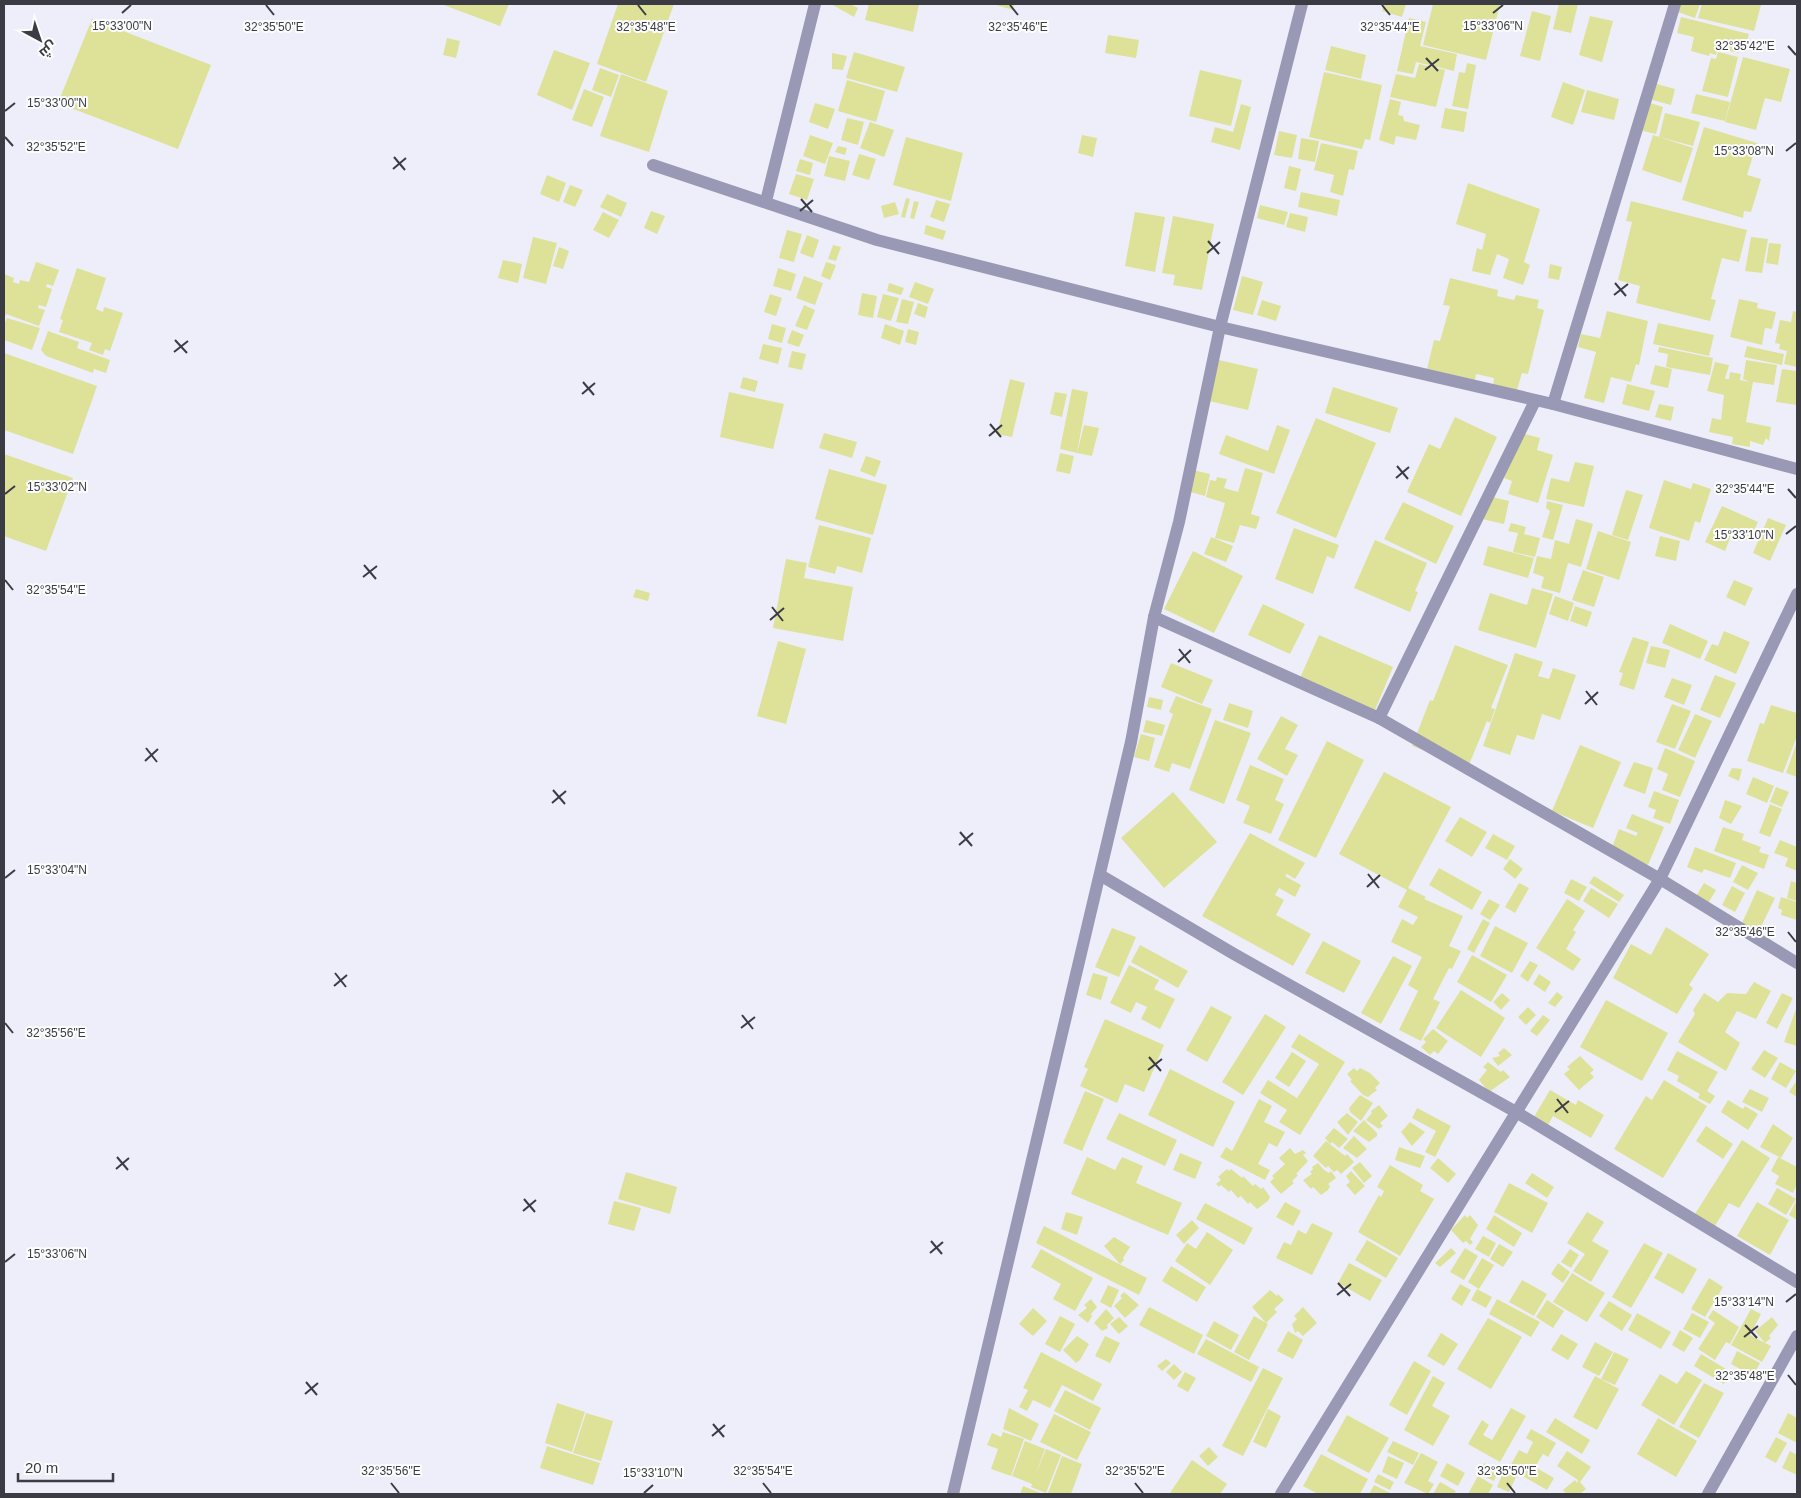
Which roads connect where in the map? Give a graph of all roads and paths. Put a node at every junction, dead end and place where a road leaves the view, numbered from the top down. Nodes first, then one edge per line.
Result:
1 (815, 4) edge
2 (1302, 4) edge
3 (1675, 4) edge
4 (653, 165) dead end
5 (766, 201) junction
6 (1220, 327) junction
7 (1535, 401) junction
8 (1552, 404) junction
9 (1797, 470) edge
10 (1797, 594) edge
11 (1154, 617) junction
12 (1379, 718) junction
13 (1100, 875) junction
14 (1660, 879) junction
15 (1797, 963) edge
16 (1516, 1112) junction
17 (1797, 1282) edge
18 (1797, 1336) edge
19 (953, 1494) edge
20 (1281, 1494) edge
21 (1708, 1494) edge

1 - 5 street
2 - 6 street
3 - 8 street
4 - 5 street
5 - 6 street
6 - 7 street
6 - 11 street
7 - 8 street
7 - 12 street
8 - 9 street
10 - 14 street
11 - 12 street
11 - 13 street
12 - 14 street
13 - 16 street
13 - 19 street
14 - 15 street
14 - 16 street
16 - 17 street
16 - 20 street
18 - 21 street

